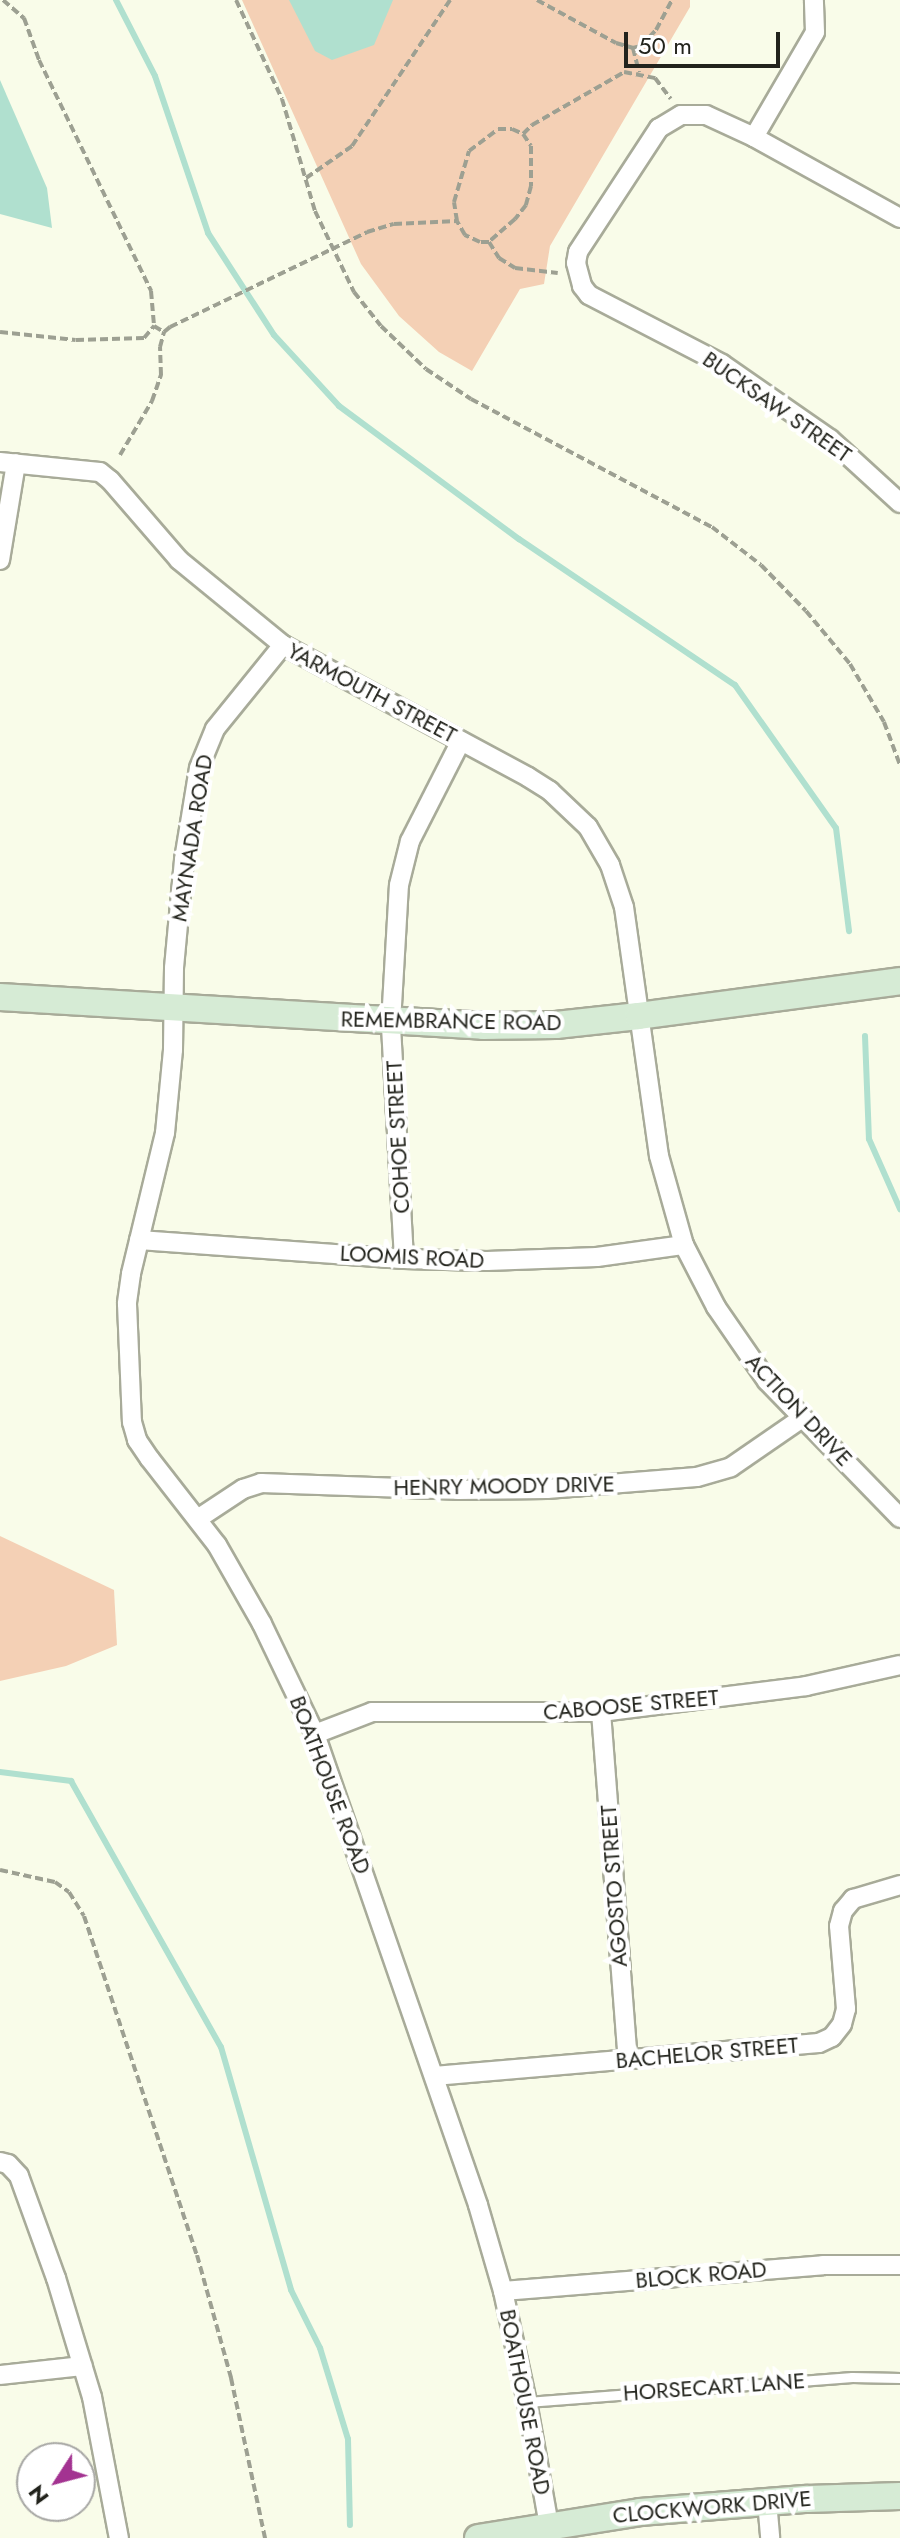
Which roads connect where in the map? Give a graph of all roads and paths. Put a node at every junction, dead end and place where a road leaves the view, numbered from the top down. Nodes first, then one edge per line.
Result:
1 (3, 0) edge
2 (236, 0) edge
3 (450, 0) edge
4 (537, 0) edge
5 (672, 0) edge
6 (814, 0) edge
7 (633, 48) junction
8 (639, 72) junction
9 (681, 115) junction
10 (523, 134) junction
11 (754, 137) junction
12 (306, 178) junction
13 (900, 218) edge
14 (457, 221) junction
15 (489, 242) junction
16 (332, 248) junction
17 (577, 275) junction
18 (154, 326) junction
19 (0, 332) edge
20 (164, 332) junction
21 (120, 455) dead end
22 (8, 462) edge
23 (900, 503) edge
24 (0, 560) edge
25 (283, 645) junction
26 (461, 741) junction
27 (900, 765) edge
28 (900, 981) edge
29 (0, 997) edge
30 (174, 1009) junction
31 (639, 1016) junction
32 (391, 1023) junction
33 (139, 1240) junction
34 (684, 1245) junction
35 (404, 1259) junction
36 (802, 1418) junction
37 (199, 1518) junction
38 (900, 1518) edge
39 (900, 1665) edge
40 (601, 1712) junction
41 (315, 1734) junction
42 (0, 1870) edge
43 (900, 1885) edge
44 (628, 2059) junction
45 (434, 2076) junction
46 (0, 2162) edge
47 (900, 2265) edge
48 (503, 2291) junction
49 (83, 2366) junction
50 (0, 2375) edge
51 (900, 2378) edge
52 (527, 2402) junction
53 (900, 2496) edge
54 (767, 2501) junction
55 (550, 2531) edge
56 (119, 2538) edge
57 (265, 2538) edge
58 (478, 2538) edge
59 (770, 2538) edge

1 - 18 path
2 - 12 path
3 - 12 path
4 - 7 path
5 - 7 path
6 - 11 street
7 - 8 path
8 - 9 path
8 - 10 path
9 - 11 street
9 - 17 street
10 - 14 path
10 - 15 path
11 - 13 street
12 - 16 path
14 - 15 path
14 - 16 path
15 - 17 path
16 - 20 path
16 - 27 path
17 - 23 street, BUCKSAW STREET
18 - 19 path
18 - 20 path
20 - 21 path
22 - 24 street
22 - 25 street, YARMOUTH STREET
25 - 26 street, YARMOUTH STREET
25 - 30 street, MAYNADA ROAD
26 - 31 street, YARMOUTH STREET
26 - 32 street, COHOE STREET
28 - 31 street, REMEMBRANCE ROAD
29 - 30 street, REMEMBRANCE ROAD
30 - 32 street, REMEMBRANCE ROAD
30 - 33 street, BOATHOUSE ROAD
31 - 32 street, REMEMBRANCE ROAD
31 - 34 street, ACTION DRIVE
32 - 35 street, COHOE STREET
33 - 35 street, LOOMIS ROAD
33 - 37 street, BOATHOUSE ROAD
34 - 35 street, LOOMIS ROAD
34 - 36 street, ACTION DRIVE
36 - 37 street, HENRY MOODY DRIVE
36 - 38 street, ACTION DRIVE
37 - 41 street, BOATHOUSE ROAD
39 - 40 street, CABOOSE STREET
40 - 41 street, CABOOSE STREET
40 - 44 street, AGOSTO STREET
41 - 45 street, BOATHOUSE ROAD
42 - 57 path
43 - 44 street, BACHELOR STREET
44 - 45 street, BACHELOR STREET
45 - 48 street, BOATHOUSE ROAD
46 - 49 street
47 - 48 street, BLOCK ROAD
48 - 52 street, BOATHOUSE ROAD
49 - 50 street
49 - 56 street
51 - 52 lane, HORSECART LANE
52 - 55 street, BOATHOUSE ROAD
53 - 54 street, CLOCKWORK DRIVE
54 - 55 street, CLOCKWORK DRIVE
54 - 59 street
55 - 58 street, CLOCKWORK DRIVE

